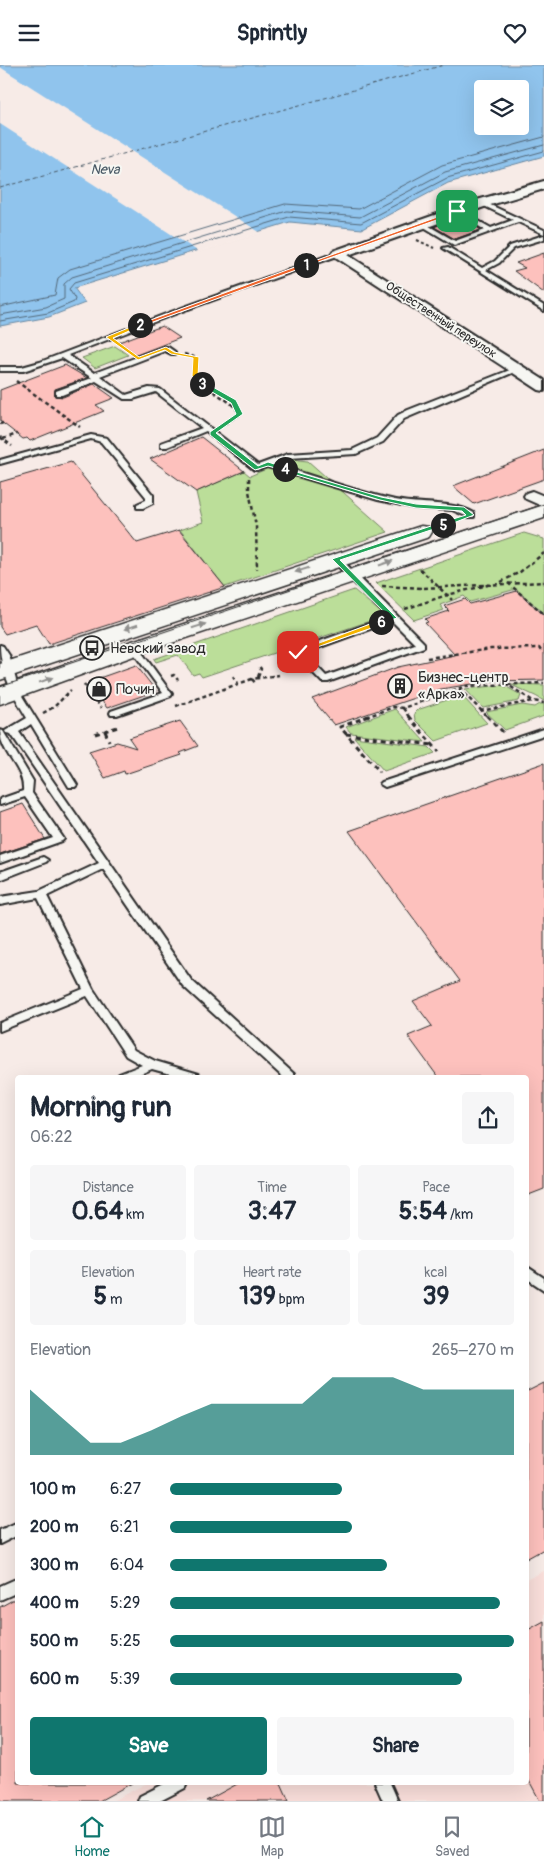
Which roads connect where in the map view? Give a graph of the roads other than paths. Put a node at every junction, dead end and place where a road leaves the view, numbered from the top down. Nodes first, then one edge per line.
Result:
1 (544, 185) edge
2 (482, 203) junction
3 (457, 211) junction
4 (518, 220) junction
5 (422, 224) junction
6 (490, 230) junction
7 (544, 232) edge
8 (544, 237) edge
9 (446, 248) dead end
10 (338, 253) junction
11 (482, 270) junction
12 (544, 309) edge
13 (173, 353) road end
14 (63, 355) junction
15 (42, 363) junction
16 (0, 369) edge
17 (517, 369) junction
18 (51, 370) dead end
19 (96, 377) junction
20 (544, 387) edge
21 (59, 393) dead end
22 (209, 431) junction
23 (164, 445) dead end
24 (0, 461) edge
25 (268, 464) junction
26 (541, 500) edge
27 (140, 506) dead end
28 (471, 515) junction
29 (336, 559) junction
30 (355, 579) junction
31 (392, 616) junction
32 (0, 647) edge
33 (134, 648) junction
34 (4, 671) edge
35 (7, 694) edge
36 (168, 694) junction
37 (178, 696) dead end
38 (114, 713) dead end
39 (32, 719) junction
40 (0, 731) edge
41 (14, 731) junction
42 (544, 732) edge
43 (387, 783) road end
44 (72, 785) dead end
45 (27, 793) junction
46 (0, 802) edge
47 (43, 860) dead end
48 (0, 861) edge
49 (105, 863) junction
50 (0, 876) edge
51 (41, 894) junction
52 (0, 901) edge
53 (89, 991) junction
54 (0, 1027) edge
55 (152, 1065) junction
56 (128, 1075) edge
57 (188, 1075) edge
58 (288, 1075) edge
59 (529, 1273) edge
60 (544, 1285) edge
61 (15, 1530) edge
62 (0, 1537) edge
63 (15, 1586) edge
64 (0, 1593) edge
65 (176, 1785) edge
66 (383, 1785) edge
67 (145, 1801) edge
68 (391, 1801) edge

1 - 2 street
2 - 3 street
2 - 4 lane
3 - 5 street
3 - 6 lane
4 - 6 lane
4 - 7 lane
5 - 6 lane
5 - 10 street
8 - 11 lane
9 - 11 lane
10 - 14 lane
10 - 17 street, Общественный переулок
11 - 12 lane
13 - 19 lane
14 - 15 lane
14 - 19 lane
15 - 16 lane
15 - 18 lane
17 - 20 street, Общественный переулок
17 - 25 lane
19 - 21 lane
19 - 22 lane
22 - 23 lane
22 - 25 lane
24 - 27 lane
25 - 28 lane
26 - 28 main road
30 -> 26 main road
28 - 29 main road
29 - 30 lane
29 -> 34 main road
30 - 31 lane
33 -> 30 main road
31 - 31 lane
32 - 34 lane
35 -> 33 main road
33 - 36 lane
34 - 35 lane
35 - 39 lane
36 - 37 lane
36 - 38 lane
39 - 41 lane
39 - 44 lane
40 - 41 lane
40 - 45 lane
41 - 49 lane
42 - 43 lane
45 - 46 lane
45 - 48 lane
47 - 50 lane
49 - 51 lane
49 - 58 lane
51 - 52 lane
51 - 53 lane
53 - 54 lane
53 - 55 lane
55 - 56 lane
55 - 57 lane
59 - 60 lane
61 - 62 lane
63 - 64 lane
65 - 67 lane
66 - 68 lane

